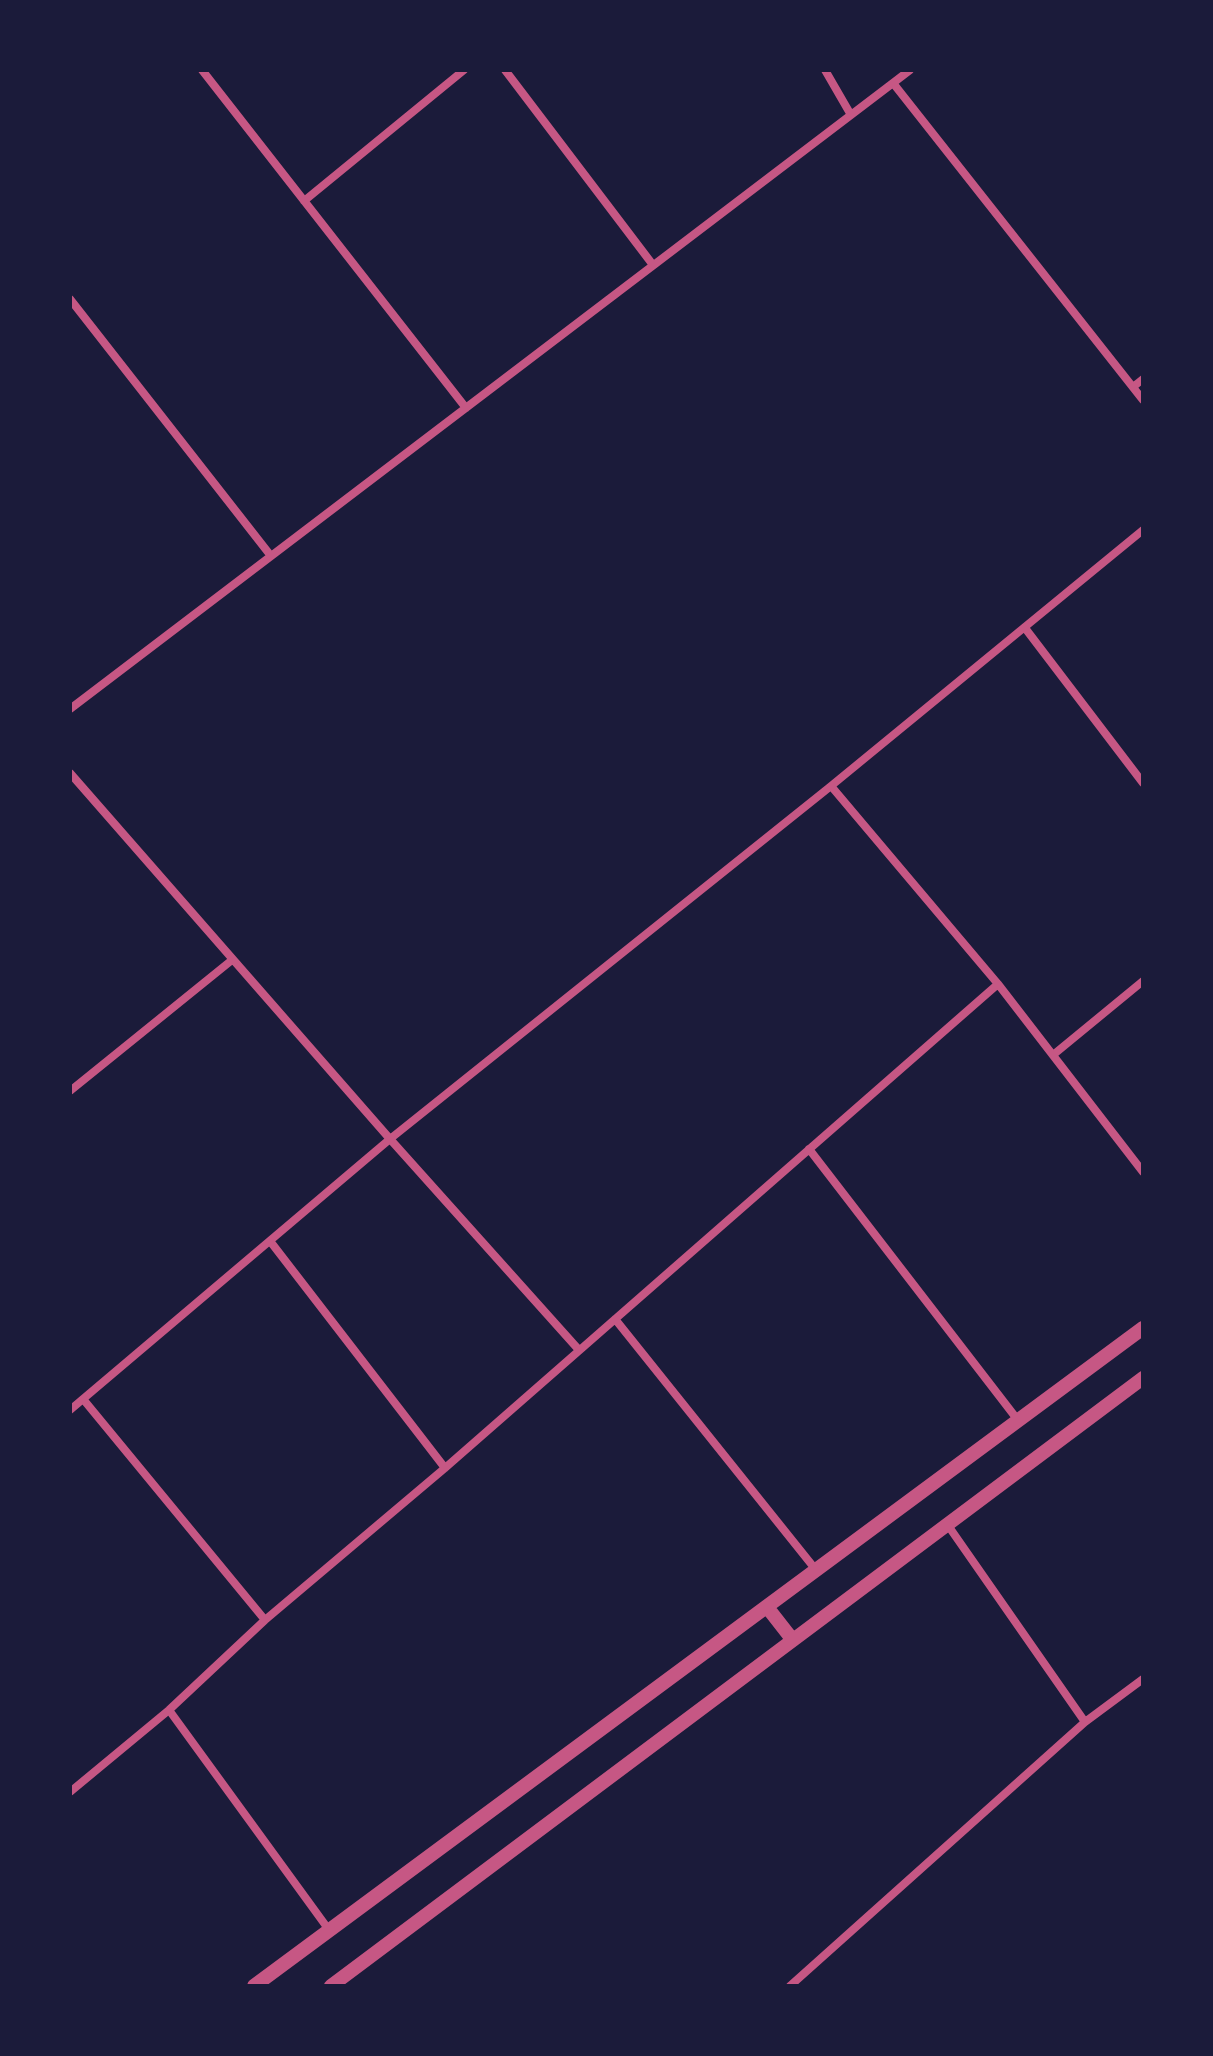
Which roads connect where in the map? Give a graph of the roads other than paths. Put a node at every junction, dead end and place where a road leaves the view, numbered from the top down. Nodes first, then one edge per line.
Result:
1 (202, 70) edge
2 (464, 70) edge
3 (505, 70) edge
4 (825, 70) edge
5 (910, 70) edge
6 (893, 83) junction
7 (851, 115) junction
8 (304, 201) junction
9 (653, 265) junction
10 (70, 299) edge
11 (1143, 379) edge
12 (1133, 387) junction
13 (1143, 400) edge
14 (466, 408) junction
15 (1143, 530) edge
16 (271, 556) junction
17 (1025, 628) junction
18 (70, 709) edge
19 (70, 773) edge
20 (1143, 783) edge
21 (831, 786) junction
22 (232, 960) junction
23 (1143, 981) edge
24 (998, 984) junction
25 (1053, 1055) junction
26 (70, 1091) edge
27 (390, 1139) junction
28 (809, 1149) junction
29 (1143, 1172) edge
30 (270, 1241) junction
31 (615, 1319) junction
32 (1143, 1328) edge
33 (579, 1350) junction
34 (1143, 1378) edge
35 (83, 1399) junction
36 (70, 1410) edge
37 (1017, 1419) junction
38 (445, 1468) junction
39 (947, 1524) junction
40 (816, 1570) junction
41 (767, 1607) junction
42 (265, 1620) junction
43 (792, 1639) junction
44 (1143, 1679) edge
45 (169, 1710) junction
46 (1085, 1722) junction
47 (70, 1775) edge
48 (78, 1786) junction
49 (70, 1792) edge
50 (329, 1930) junction
51 (254, 1986) edge
52 (331, 1986) edge
53 (790, 1986) edge

1 - 8 street
2 - 8 street
3 - 9 street
4 - 7 street
5 - 6 street
6 - 7 street
6 - 12 street
7 - 9 street
8 - 14 street
9 - 14 street
10 - 16 street
11 - 12 street
12 - 13 street
14 - 16 street
15 - 17 street
16 - 18 street
17 - 20 street
17 - 21 street
19 - 22 street
21 - 24 street
21 - 27 street
22 - 26 street
22 - 27 street
23 - 25 street
24 - 25 street
24 - 28 street
25 - 29 street
27 - 30 street
27 - 33 street
28 - 31 street
28 - 37 street
30 - 35 street
30 - 38 street
31 - 33 street
31 - 40 street
32 - 37 street
33 - 38 street
34 - 39 street
35 - 36 street
35 - 42 street
37 - 40 street
38 - 42 street
39 - 43 street
39 - 46 street
40 - 41 street
41 - 43 street
41 - 50 street
42 - 45 street
43 - 52 street
44 - 46 street
45 - 48 street
45 - 50 street
46 - 53 street
47 - 48 street
48 - 49 street
50 - 51 street

